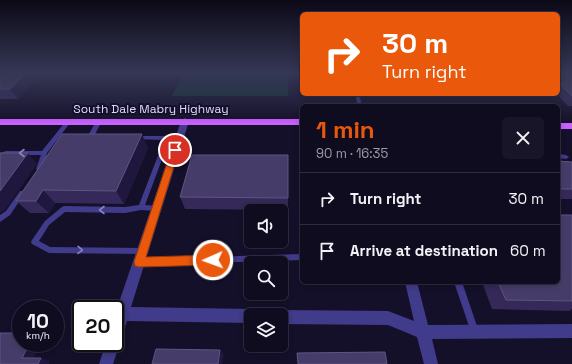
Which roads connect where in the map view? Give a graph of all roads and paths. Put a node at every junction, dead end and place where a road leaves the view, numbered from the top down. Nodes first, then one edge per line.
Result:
1 (185, 121) junction
2 (0, 122) edge
3 (68, 122) junction
4 (99, 122) junction
5 (300, 122) edge
6 (560, 126) edge
7 (572, 126) edge
8 (97, 138) edge
9 (128, 138) edge
10 (44, 153) junction
11 (0, 155) edge
12 (560, 156) edge
13 (566, 157) dead end
14 (34, 176) edge
15 (26, 187) edge
16 (141, 207) junction
17 (157, 208) junction
18 (0, 219) edge
19 (143, 251) junction
20 (300, 257) edge
21 (139, 262) junction
22 (411, 284) edge
23 (459, 284) edge
24 (124, 308) edge
25 (124, 314) edge
26 (244, 316) edge
27 (288, 317) edge
28 (572, 331) edge
29 (423, 332) junction
30 (475, 332) junction
31 (110, 352) edge
32 (106, 364) edge
33 (431, 364) edge

1 - 4 main road, South Dale Mabry Highway
1 - 5 main road, South Dale Mabry Highway
1 - 17 street
2 - 3 main road, South Dale Mabry Highway
3 - 4 main road, South Dale Mabry Highway
3 - 10 lane
4 - 8 lane
6 - 7 main road
9 - 16 lane
10 -> 11 lane
10 - 14 lane
12 - 13 lane
15 - 18 lane
16 - 17 lane
16 -> 19 lane
17 - 19 street
19 - 21 street
20 - 21 lane
21 - 24 street
22 - 29 street
23 - 30 lane
25 - 26 street
27 - 29 street
28 - 30 street
29 - 30 street
29 - 33 street
31 - 32 street

